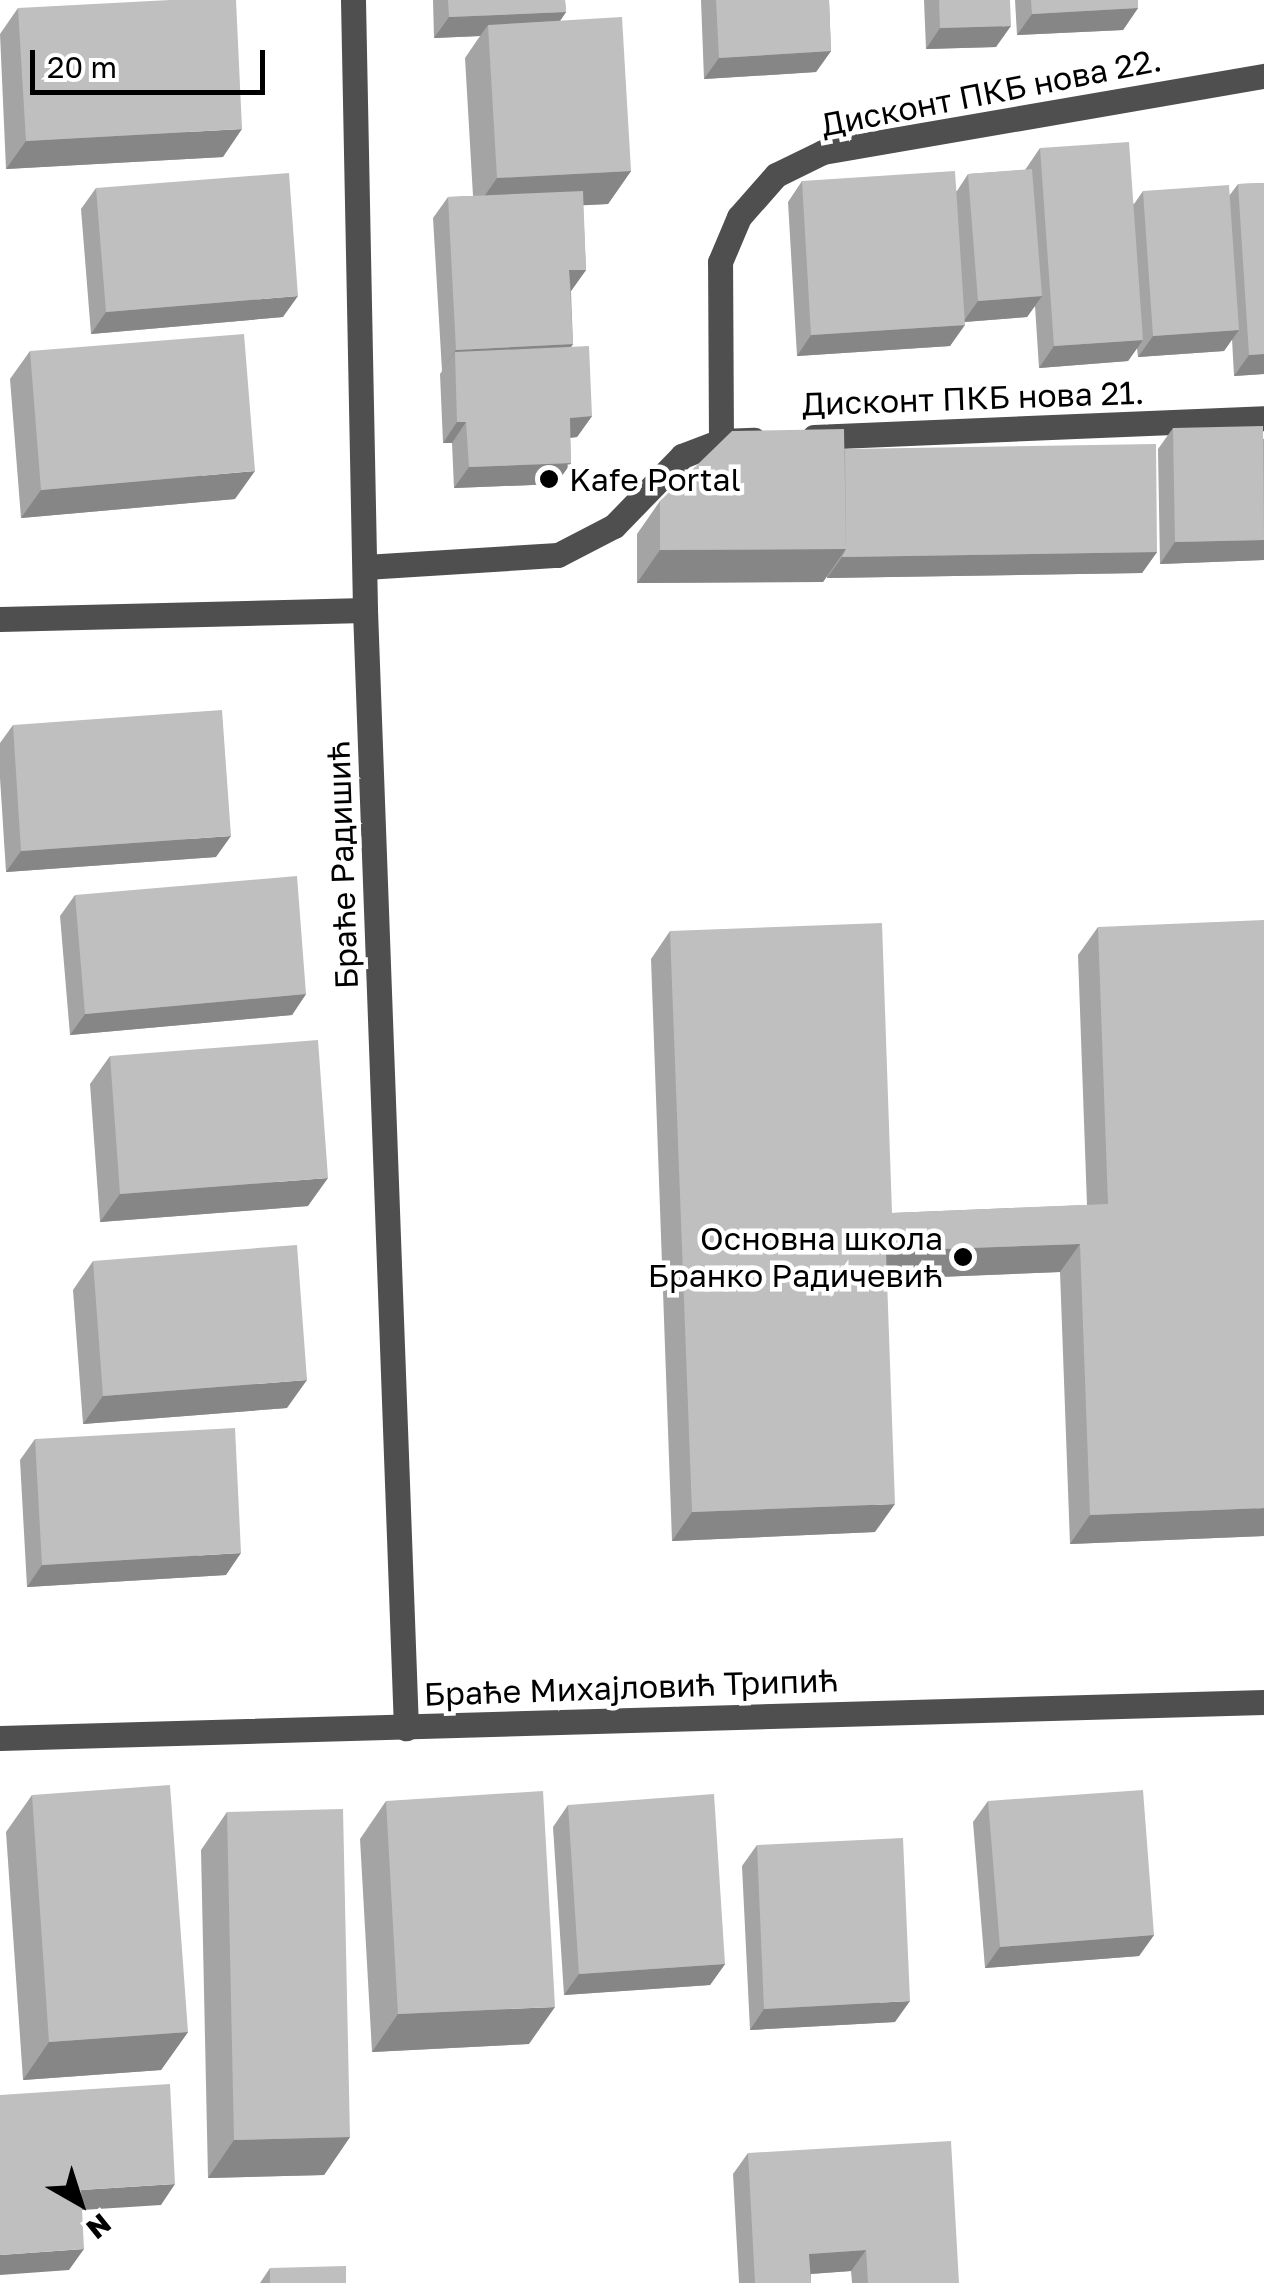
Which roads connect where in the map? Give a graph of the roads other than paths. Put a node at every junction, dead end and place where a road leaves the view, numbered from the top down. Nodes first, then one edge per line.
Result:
1 (353, 0) edge
2 (1264, 76) edge
3 (1264, 418) edge
4 (721, 441) junction
5 (365, 567) junction
6 (365, 610) junction
7 (0, 619) edge
8 (1264, 1702) edge
9 (406, 1728) junction
10 (0, 1738) edge

1 - 5 street, Браће Радишић
2 - 4 street, Дисконт ПКБ нова 22.
3 - 4 street, Дисконт ПКБ нова 21.
4 - 5 street, Дисконт ПКБ нова 21.
5 - 6 street, Браће Радишић
6 - 7 street
6 - 9 street, Браће Радишић
8 - 9 street, Браће Михајловић Трипић
9 - 10 street, Браће Михајловић Трипић

